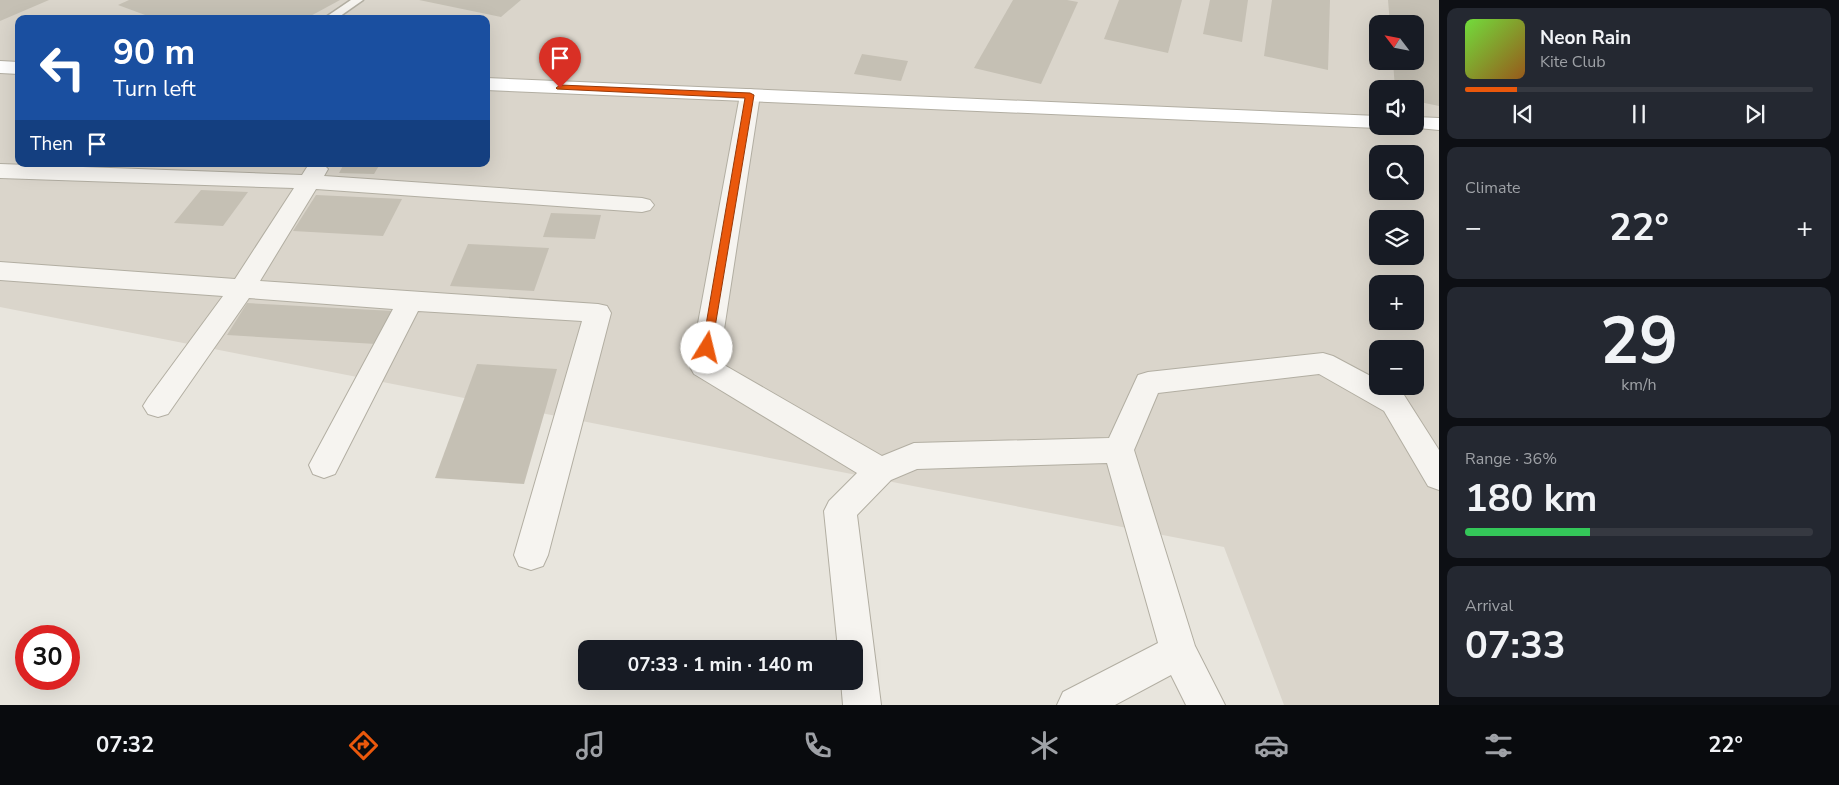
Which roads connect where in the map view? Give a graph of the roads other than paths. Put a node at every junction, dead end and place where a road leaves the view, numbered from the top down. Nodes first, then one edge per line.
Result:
1 (358, 0) edge
2 (334, 15) edge
3 (0, 67) edge
4 (15, 68) edge
5 (490, 84) edge
6 (750, 95) junction
7 (1369, 122) edge
8 (1424, 123) edge
9 (1439, 124) edge
10 (0, 171) edge
11 (315, 173) edge
12 (642, 206) dead end
13 (0, 271) edge
14 (243, 288) junction
15 (410, 301) junction
16 (158, 406) dead end
17 (1119, 450) junction
18 (324, 465) dead end
19 (880, 471) junction
20 (1439, 477) edge
21 (531, 555) dead end
22 (1179, 652) junction
23 (862, 705) edge
24 (1076, 705) edge
25 (1206, 705) edge

1 - 2 lane
3 - 4 main road
5 - 6 main road
6 - 7 main road
6 - 19 street
8 - 9 main road
10 - 11 street
11 - 12 street
11 - 14 street
13 - 14 street
14 - 15 street
14 - 16 street
15 - 18 street
15 - 21 street
17 - 19 street
17 - 20 street
17 - 22 street
19 - 23 street
22 - 24 street
22 - 25 street

